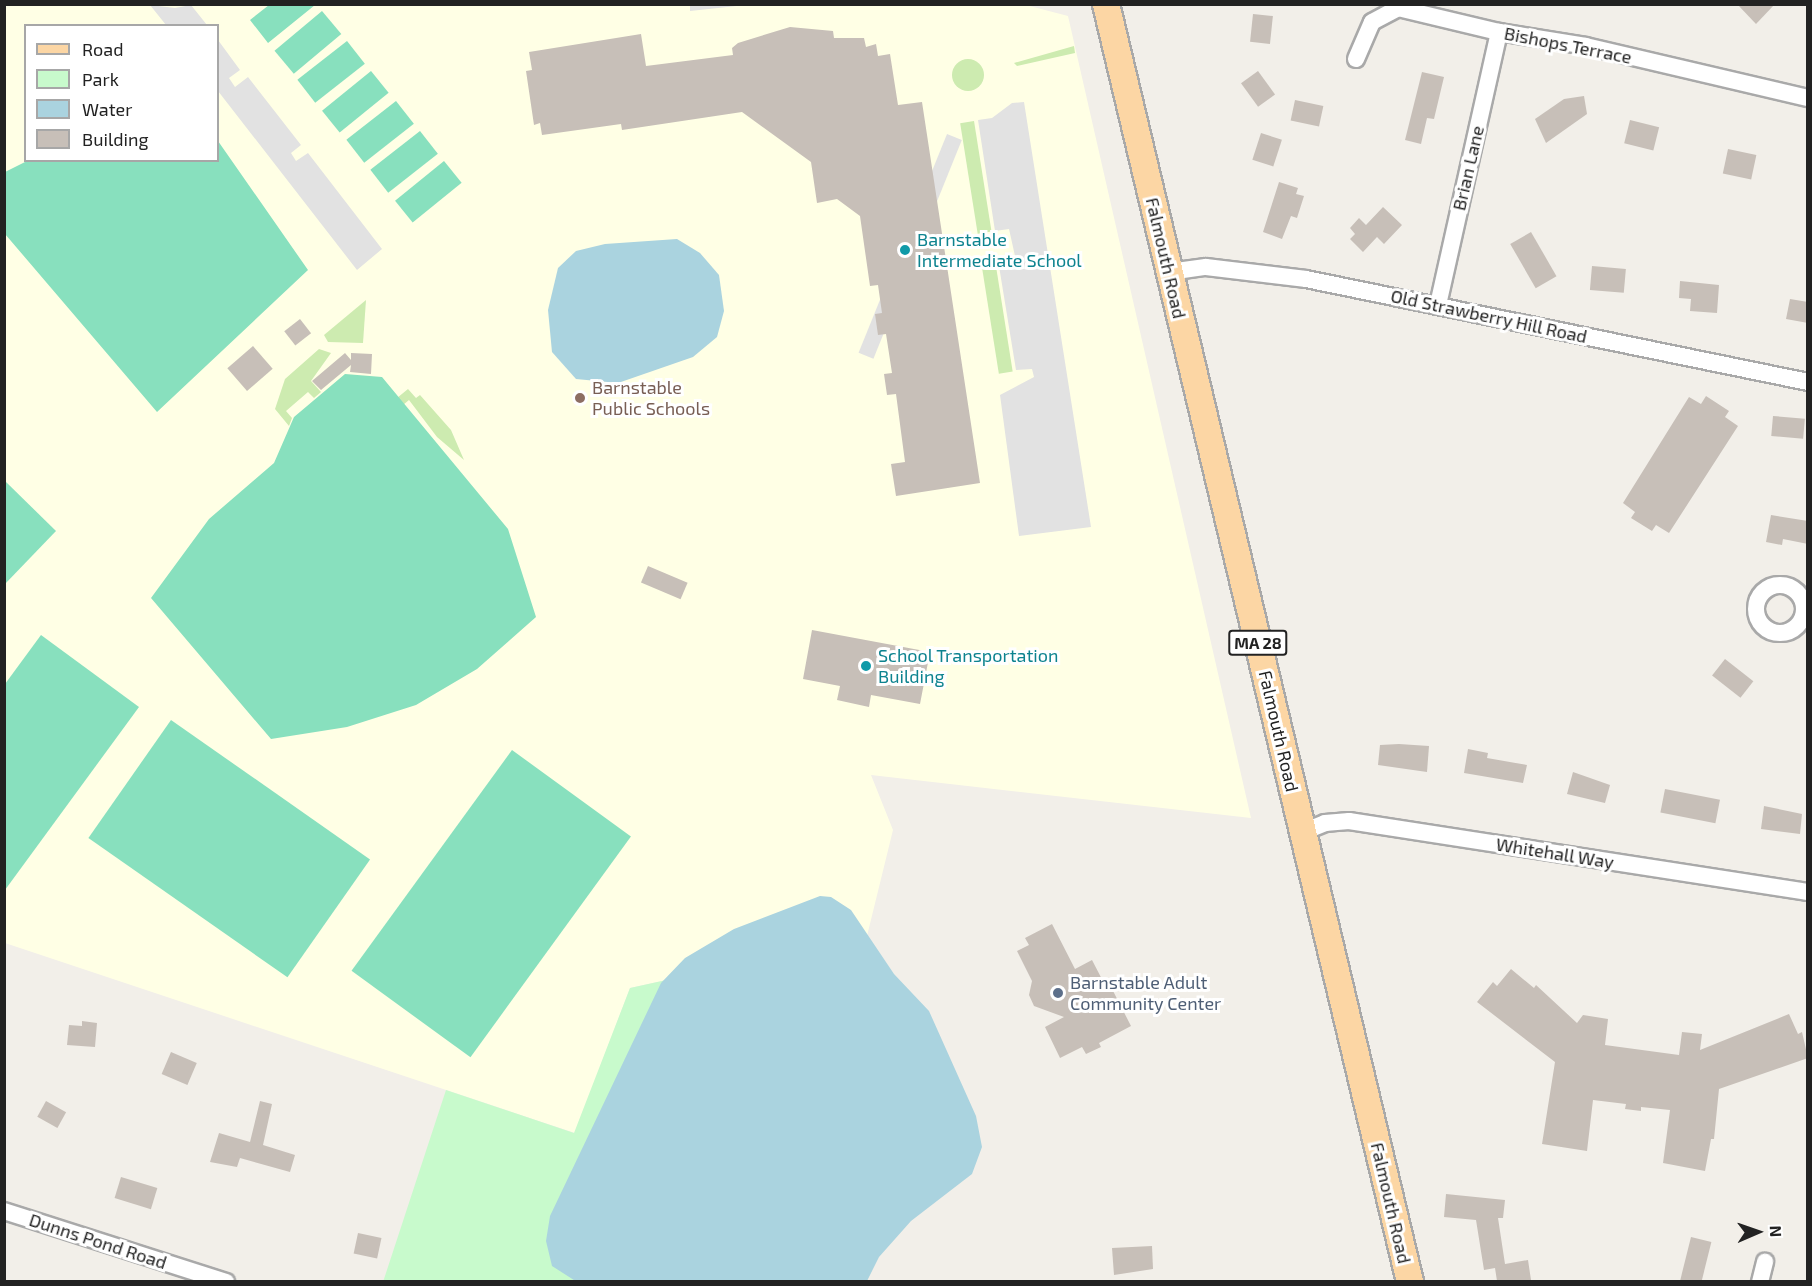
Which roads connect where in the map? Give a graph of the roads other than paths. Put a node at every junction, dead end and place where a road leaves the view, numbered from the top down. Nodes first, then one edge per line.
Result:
1 (1106, 4) edge
2 (1499, 32) junction
3 (1356, 59) dead end
4 (1807, 93) edge
5 (1169, 272) junction
6 (1437, 305) junction
7 (1808, 382) edge
8 (1303, 832) junction
9 (1808, 892) edge
10 (4, 1211) edge
11 (1765, 1262) dead end
12 (226, 1281) edge
13 (1410, 1281) edge
14 (1761, 1281) edge

1 - 5 main road, Falmouth Road / MA 28
2 - 3 street, Bishops Terrace
2 - 4 street, Bishops Terrace
2 - 6 street, Brian Lane
5 - 6 street, Old Strawberry Hill Road
5 - 8 main road, Falmouth Road / MA 28
6 - 7 street, Old Strawberry Hill Road
8 - 9 street, Whitehall Way
8 - 13 main road, Falmouth Road / MA 28
10 - 12 street, Dunns Pond Road
11 - 14 street

